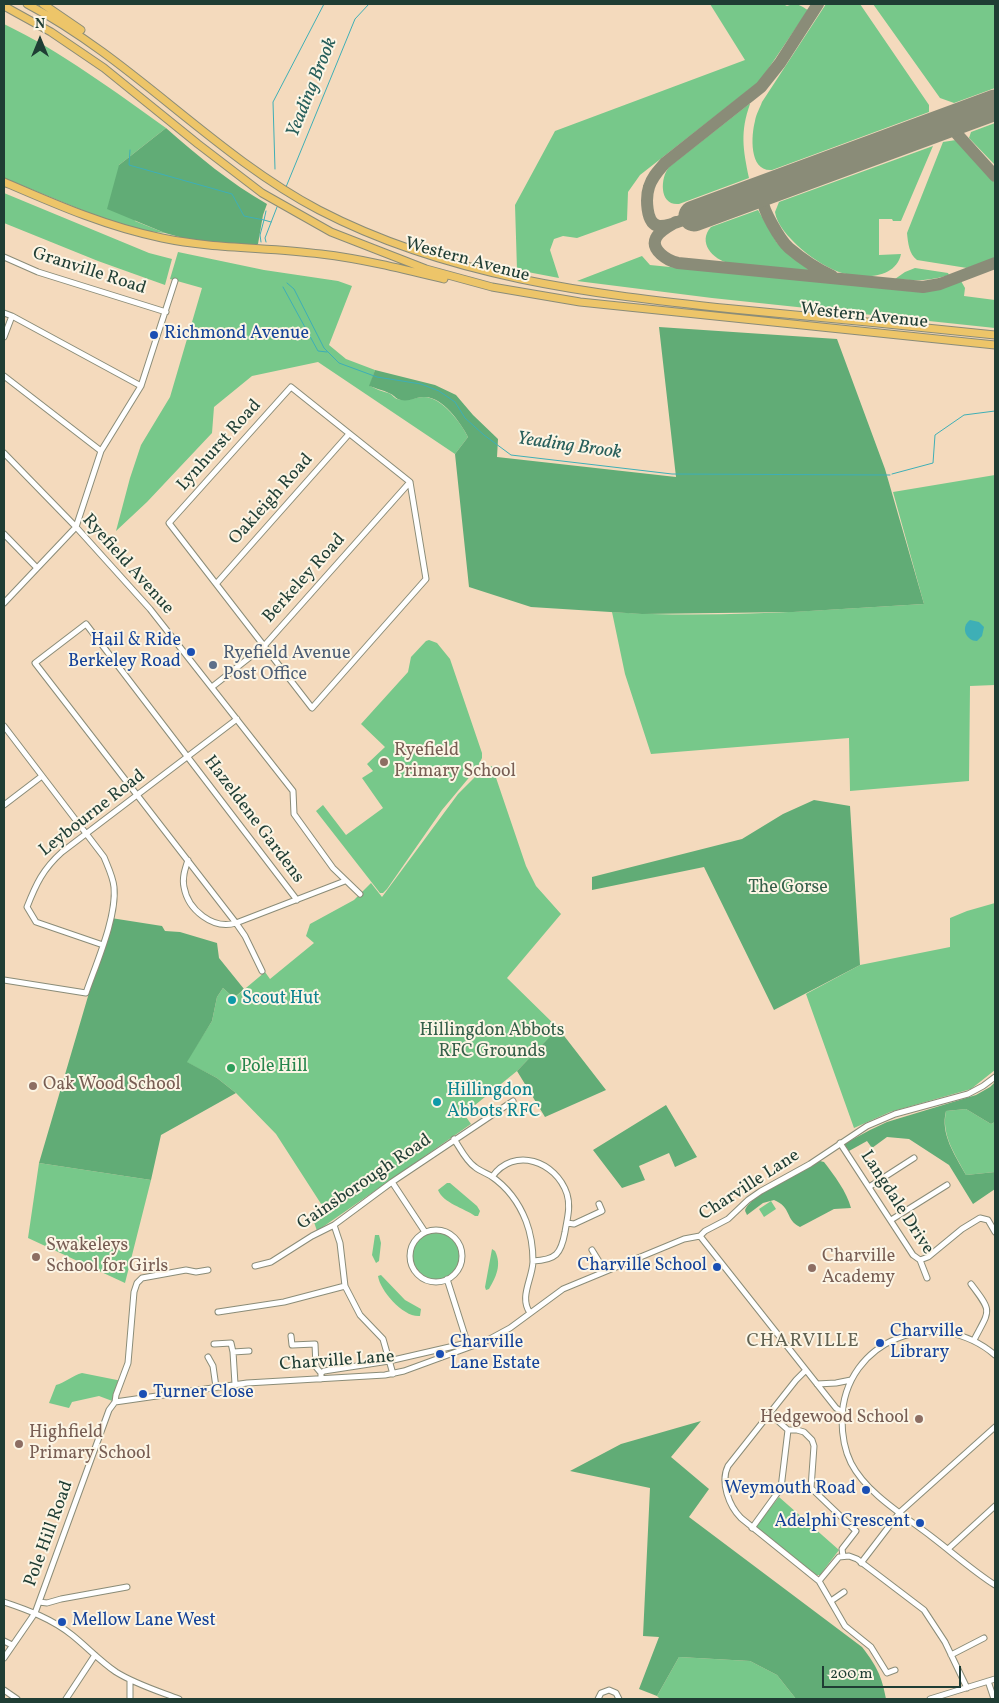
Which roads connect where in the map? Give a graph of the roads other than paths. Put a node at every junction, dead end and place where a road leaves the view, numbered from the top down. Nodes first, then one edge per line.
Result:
1 (27, 4) edge
2 (43, 4) edge
3 (4, 6) edge
4 (111, 57) junction
5 (4, 182) edge
6 (4, 257) edge
7 (175, 281) dead end
8 (520, 293) junction
9 (166, 312) junction
10 (4, 313) edge
11 (12, 316) junction
12 (995, 335) edge
13 (4, 337) edge
14 (995, 345) edge
15 (4, 376) edge
16 (142, 386) junction
17 (349, 434) junction
18 (101, 451) junction
19 (4, 453) edge
20 (410, 482) junction
21 (76, 527) junction
22 (4, 534) edge
23 (37, 568) junction
24 (216, 584) junction
25 (4, 603) edge
26 (264, 646) junction
27 (212, 687) junction
28 (237, 719) junction
29 (4, 726) edge
30 (188, 757) junction
31 (42, 776) junction
32 (138, 796) junction
33 (4, 805) edge
34 (86, 834) junction
35 (188, 860) junction
36 (345, 881) junction
37 (360, 894) dead end
38 (296, 900) junction
39 (236, 923) junction
40 (103, 945) junction
41 (262, 971) dead end
42 (4, 980) edge
43 (995, 1077) edge
44 (513, 1101) dead end
45 (454, 1140) junction
46 (840, 1143) junction
47 (914, 1158) dead end
48 (492, 1177) junction
49 (392, 1182) junction
50 (947, 1185) dead end
51 (869, 1187) junction
52 (599, 1204) dead end
53 (892, 1220) junction
54 (567, 1223) junction
55 (334, 1225) junction
56 (995, 1229) edge
57 (425, 1232) junction
58 (700, 1236) junction
59 (592, 1250) dead end
60 (920, 1260) junction
61 (533, 1261) junction
62 (255, 1266) dead end
63 (208, 1270) dead end
64 (605, 1271) junction
65 (927, 1278) dead end
66 (447, 1279) junction
67 (971, 1284) dead end
68 (345, 1286) junction
69 (218, 1312) dead end
70 (530, 1313) junction
71 (291, 1336) dead end
72 (974, 1340) junction
73 (214, 1344) dead end
74 (468, 1345) junction
75 (249, 1351) dead end
76 (233, 1352) junction
77 (995, 1355) edge
78 (208, 1357) dead end
79 (389, 1361) junction
80 (806, 1370) junction
81 (393, 1374) junction
82 (321, 1376) junction
83 (851, 1380) junction
84 (235, 1384) junction
85 (817, 1384) junction
86 (216, 1387) junction
87 (116, 1402) junction
88 (842, 1412) junction
89 (770, 1414) junction
90 (995, 1428) edge
91 (788, 1430) junction
92 (995, 1506) edge
93 (900, 1512) junction
94 (752, 1528) junction
95 (948, 1550) junction
96 (843, 1556) junction
97 (861, 1563) junction
98 (819, 1581) junction
99 (995, 1585) edge
100 (127, 1587) dead end
101 (844, 1592) dead end
102 (831, 1601) junction
103 (4, 1602) edge
104 (40, 1602) junction
105 (35, 1613) junction
106 (984, 1638) dead end
107 (4, 1641) edge
108 (12, 1645) junction
109 (95, 1655) junction
110 (951, 1655) junction
111 (4, 1658) edge
112 (895, 1670) dead end
113 (995, 1679) edge
114 (130, 1680) junction
115 (988, 1681) junction
116 (967, 1688) junction
117 (4, 1690) edge
118 (17, 1699) edge
119 (66, 1699) edge
120 (130, 1699) edge
121 (179, 1699) edge
122 (598, 1699) edge
123 (619, 1699) edge
124 (930, 1699) edge
125 (994, 1699) edge

1 - 4 highway, Western Avenue
2 - 4 highway
3 - 8 highway, Western Avenue
4 - 12 highway, Western Avenue
5 - 8 highway
6 - 9 street, Granville Road
7 - 9 street
8 - 14 highway, Western Avenue
9 - 16 street
10 - 11 street
11 - 13 street
11 - 16 street
15 - 18 street
16 - 18 street
17 - 20 street
17 - 24 street, Oakleigh Road
17 - 24 street, Lynhurst Road
18 - 21 street
19 - 21 street, Ryefield Avenue
20 - 26 street, Berkeley Road
20 - 26 street
21 - 23 street
21 - 27 street, Ryefield Avenue
22 - 23 street
23 - 25 street
24 - 26 street
26 - 27 street, Berkeley Road
27 - 28 street, Ryefield Avenue
28 - 30 street, Leybourne Road
28 - 36 street, Ryefield Avenue
29 - 31 street
30 - 32 street, Leybourne Road
30 - 32 street, Hazeldene Gardens
30 - 38 street, Hazeldene Gardens
31 - 33 street
31 - 34 street
32 - 34 street, Leybourne Road
32 - 35 street
34 - 40 street
34 - 40 street, Leybourne Road
35 - 39 street
35 - 39 street
36 - 37 street, Ryefield Avenue
36 - 38 street
38 - 39 street
39 - 41 street
40 - 42 street
43 - 46 street, Charville Lane
44 - 45 street, Gainsborough Road
45 - 48 street
45 - 49 street, Gainsborough Road
46 - 51 street, Langdale Drive
46 - 58 street, Charville Lane
47 - 51 street
48 - 54 street
48 - 61 street
49 - 55 street, Gainsborough Road
49 - 57 street
50 - 53 street
51 - 53 street, Langdale Drive
52 - 54 street
53 - 60 street, Langdale Drive
54 - 61 street
55 - 62 street, Gainsborough Road
55 - 68 street
56 - 60 street
57 - 66 street
57 - 66 street
58 - 64 street, Charville Lane
58 - 80 street
59 - 64 street
60 - 65 street, Langdale Drive
61 - 70 street
63 - 87 street, Pole Hill Road
64 - 70 street, Charville Lane
66 - 74 street
67 - 72 street
68 - 69 street
68 - 79 street
70 - 74 street, Charville Lane
71 - 82 street
72 - 77 street
72 - 83 street
73 - 76 street
74 - 79 street
74 - 81 street, Charville Lane
75 - 76 street
76 - 84 street
78 - 86 street
79 - 81 street
79 - 82 street
80 - 85 street
80 - 89 street
81 - 82 street, Charville Lane
82 - 84 street, Charville Lane
83 - 85 street
83 - 88 street
84 - 86 street, Charville Lane
85 - 88 street
86 - 87 street, Charville Lane
87 - 104 street, Pole Hill Road
88 - 93 street
89 - 91 street
89 - 94 street
90 - 93 street
91 - 94 street
91 - 96 street
92 - 95 street
93 - 95 street
93 - 97 street
94 - 98 street
95 - 99 street
96 - 97 street
96 - 98 street
97 - 110 street
98 - 102 street
100 - 104 street
101 - 102 street
102 - 112 street
103 - 105 street
104 - 105 street, Pole Hill Road
105 - 108 street, Pole Hill Road
105 - 109 street
106 - 110 street
107 - 108 street
108 - 111 street, Pole Hill Road
109 - 114 street
109 - 119 street
110 - 116 street
113 - 115 street
114 - 120 street
114 - 121 street
115 - 116 street
115 - 125 street
116 - 124 street
117 - 118 street
122 - 123 street

